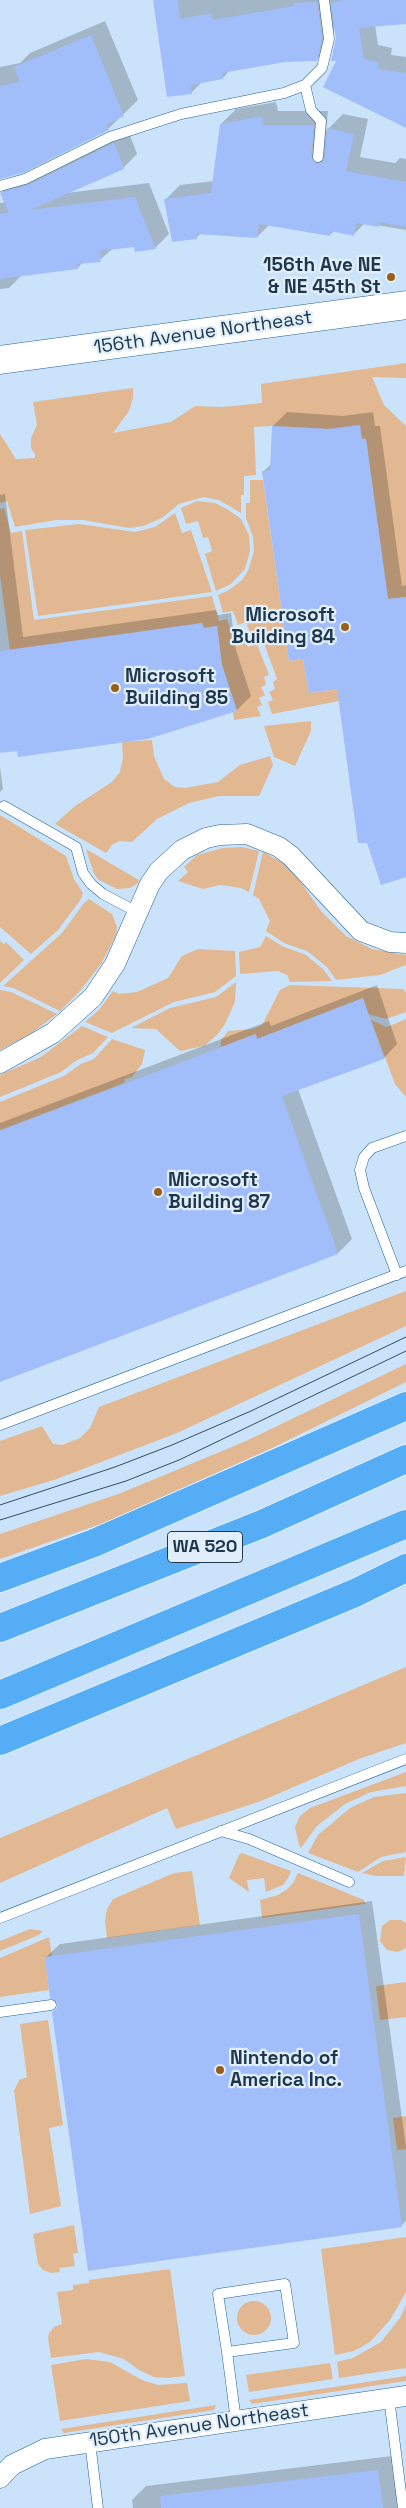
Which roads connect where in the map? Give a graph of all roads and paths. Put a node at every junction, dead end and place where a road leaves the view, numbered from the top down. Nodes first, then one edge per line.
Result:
1 (324, 0) edge
2 (305, 85) junction
3 (318, 157) dead end
4 (0, 186) edge
5 (406, 305) edge
6 (0, 360) edge
7 (4, 806) dead end
8 (139, 913) junction
9 (406, 943) edge
10 (0, 1063) edge
11 (406, 1136) edge
12 (401, 1273) edge
13 (406, 1406) edge
14 (0, 1425) edge
15 (406, 1459) edge
16 (406, 1524) edge
17 (406, 1568) edge
18 (0, 1578) edge
19 (0, 1628) edge
20 (0, 1695) edge
21 (2, 1740) edge
22 (406, 1759) edge
23 (221, 1831) junction
24 (349, 1882) dead end
25 (0, 1918) edge
26 (51, 2005) dead end
27 (0, 2012) edge
28 (226, 2352) junction
29 (397, 2397) edge
30 (236, 2421) junction
31 (90, 2442) junction
32 (0, 2478) edge
33 (98, 2508) edge
34 (403, 2508) edge

1 - 2 lane
2 - 3 lane
2 - 4 lane
5 - 6 main road, 156th Avenue Northeast
7 - 8 lane
8 - 9 street
8 - 10 street
11 - 12 lane
12 - 14 lane
13 - 18 highway
15 - 19 highway, WA 520
16 - 20 highway
17 - 21 highway
22 - 23 lane
23 - 24 lane
23 - 25 lane
26 - 27 lane
28 - 28 lane
28 - 30 lane
29 - 30 street, 150th Avenue Northeast
29 - 34 lane
30 - 31 street, 150th Avenue Northeast
31 - 32 street, 150th Avenue Northeast
31 - 33 lane

